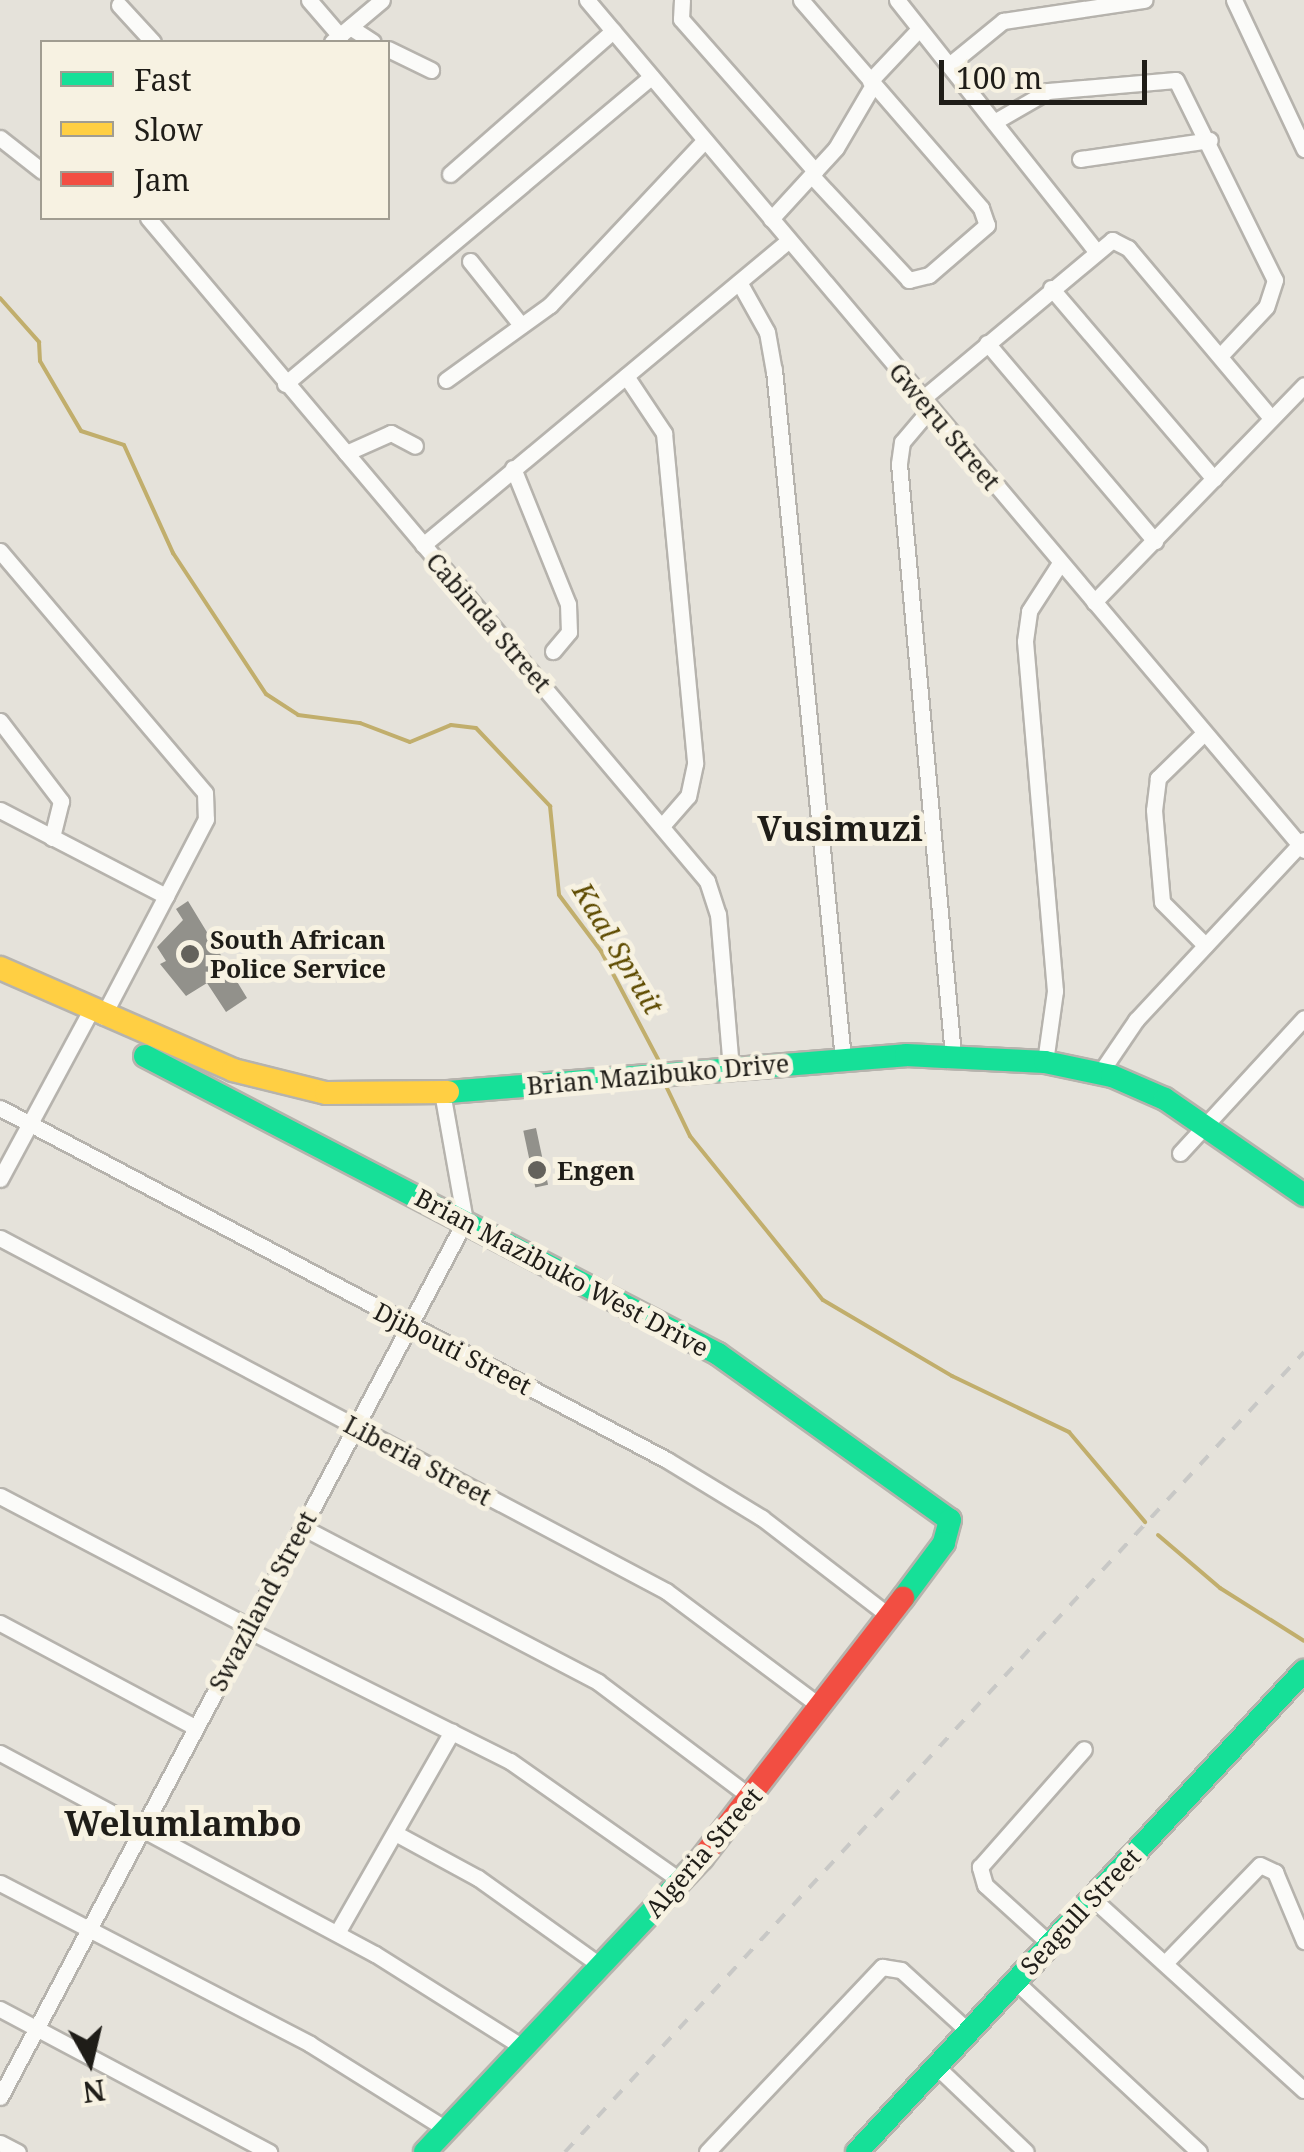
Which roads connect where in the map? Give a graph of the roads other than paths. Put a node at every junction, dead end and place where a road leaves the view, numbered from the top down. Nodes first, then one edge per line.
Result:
1 (309, 0) edge
2 (382, 0) edge
3 (587, 0) edge
4 (682, 0) edge
5 (801, 0) edge
6 (897, 0) edge
7 (1144, 0) edge
8 (1234, 0) edge
9 (119, 5) dead end
10 (919, 30) junction
11 (613, 31) junction
12 (340, 35) edge
13 (151, 40) edge
14 (390, 50) edge
15 (949, 64) junction
16 (431, 70) dead end
17 (651, 77) junction
18 (872, 83) junction
19 (994, 122) junction
20 (0, 138) edge
21 (705, 140) junction
22 (1210, 140) junction
23 (1304, 149) edge
24 (1080, 159) dead end
25 (40, 169) edge
26 (450, 174) dead end
27 (814, 174) junction
28 (771, 219) junction
29 (150, 220) edge
30 (788, 240) junction
31 (1094, 250) junction
32 (470, 261) dead end
33 (739, 282) junction
34 (1051, 288) junction
35 (522, 325) junction
36 (987, 343) junction
37 (1220, 356) junction
38 (626, 376) junction
39 (446, 380) dead end
40 (284, 384) junction
41 (1304, 384) edge
42 (926, 404) junction
43 (1272, 418) junction
44 (416, 446) dead end
45 (346, 453) junction
46 (512, 468) junction
47 (1214, 479) junction
48 (1155, 540) junction
49 (423, 545) junction
50 (0, 551) edge
51 (1060, 563) junction
52 (1094, 602) junction
53 (552, 651) dead end
54 (0, 721) edge
55 (1202, 734) junction
56 (0, 810) edge
57 (663, 825) junction
58 (52, 838) junction
59 (1302, 845) edge
60 (166, 896) junction
61 (1205, 944) junction
62 (0, 968) edge
63 (97, 1013) junction
64 (1304, 1018) edge
65 (953, 1054) junction
66 (145, 1056) dead end
67 (843, 1059) junction
68 (1044, 1062) junction
69 (731, 1068) junction
70 (1100, 1073) junction
71 (442, 1092) junction
72 (0, 1108) edge
73 (1208, 1123) junction
74 (29, 1124) junction
75 (1180, 1153) dead end
76 (0, 1180) edge
77 (1304, 1194) edge
78 (465, 1221) junction
79 (0, 1238) edge
80 (408, 1327) junction
81 (354, 1426) junction
82 (0, 1496) edge
83 (302, 1527) junction
84 (950, 1528) joint
85 (888, 1615) junction
86 (0, 1623) edge
87 (247, 1628) junction
88 (1300, 1675) edge
89 (820, 1706) junction
90 (195, 1727) junction
91 (452, 1731) junction
92 (1084, 1749) dead end
93 (0, 1753) edge
94 (752, 1798) junction
95 (142, 1828) junction
96 (396, 1833) junction
97 (681, 1881) junction
98 (0, 1883) edge
99 (1092, 1898) junction
100 (88, 1930) junction
101 (337, 1932) junction
102 (1304, 1941) edge
103 (1050, 1943) junction
104 (1165, 1963) junction
105 (601, 1966) junction
106 (1015, 1981) junction
107 (0, 2009) edge
108 (37, 2029) junction
109 (968, 2031) junction
110 (524, 2048) junction
111 (936, 2066) junction
112 (1304, 2090) edge
113 (0, 2097) edge
114 (446, 2129) junction
115 (0, 2143) edge
116 (1023, 2151) edge
117 (18, 2152) edge
118 (269, 2152) edge
119 (425, 2152) edge
120 (707, 2152) edge
121 (856, 2152) edge
122 (1198, 2152) edge

1 - 12 street
2 - 12 street
3 - 11 street, Gweru Street
4 - 27 street
5 - 18 street
6 - 10 street
7 - 15 street
8 - 23 street
9 - 13 street
10 - 15 street
10 - 18 street
11 - 17 street, Gweru Street
11 - 26 street
14 - 16 street
15 - 19 street
17 - 21 street, Gweru Street
17 - 40 street
18 - 27 street
18 - 27 street
19 - 22 street
19 - 31 street
20 - 25 street
21 - 28 street, Gweru Street
21 - 35 street
22 - 24 street
22 - 37 street
27 - 28 street
28 - 30 street, Gweru Street
29 - 40 street, Cabinda Street
30 - 33 street
30 - 42 street, Gweru Street
31 - 34 street
31 - 37 street
32 - 35 street
33 - 38 street
33 - 67 street
34 - 36 street
34 - 47 street
35 - 39 street
36 - 42 street
36 - 48 street
37 - 43 street
38 - 46 street
38 - 57 street
40 - 45 street, Cabinda Street
41 - 43 street
42 - 51 street, Gweru Street
42 - 65 street
43 - 47 street
44 - 45 street
45 - 49 street, Cabinda Street
46 - 49 street
46 - 53 street
47 - 48 street
48 - 52 street
49 - 57 street, Cabinda Street
50 - 60 street
51 - 52 street, Gweru Street
51 - 68 street
52 - 55 street, Gweru Street
54 - 58 street
55 - 59 street, Gweru Street
55 - 61 street
56 - 58 street
57 - 69 street, Cabinda Street
58 - 60 street
59 - 61 street
60 - 63 street
61 - 70 street
62 - 63 street, Brian Mazibuko Drive
63 - 71 street, Brian Mazibuko Drive
63 - 74 street
64 - 73 street
65 - 67 street, Brian Mazibuko Drive
65 - 68 street, Brian Mazibuko Drive
66 - 78 street, Brian Mazibuko West Drive
67 - 69 street, Brian Mazibuko Drive
68 - 70 street, Brian Mazibuko Drive
69 - 71 street, Brian Mazibuko Drive
70 - 73 street, Brian Mazibuko Drive
71 - 78 street
72 - 74 street, Djibouti Street
73 - 75 street
73 - 77 street, Brian Mazibuko Drive
74 - 76 street
74 - 80 street, Djibouti Street
78 - 80 street, Swaziland Street
78 - 84 street, Brian Mazibuko West Drive
79 - 81 street, Liberia Street
80 - 81 street, Swaziland Street
80 - 85 street, Djibouti Street
81 - 83 street, Swaziland Street
81 - 89 street, Liberia Street
82 - 87 street
83 - 87 street, Swaziland Street
83 - 94 street
84 - 85 street, Algeria Street
85 - 89 street, Algeria Street
86 - 90 street
87 - 90 street, Swaziland Street
87 - 91 street
88 - 99 street, Seagull Street
89 - 94 street, Algeria Street
90 - 95 street, Swaziland Street
91 - 96 street
91 - 97 street
92 - 103 street
93 - 95 street
94 - 97 street, Algeria Street
95 - 100 street, Swaziland Street
95 - 101 street
96 - 101 street
96 - 105 street
97 - 105 street, Algeria Street
98 - 100 street
99 - 103 street, Seagull Street
99 - 104 street
100 - 108 street, Swaziland Street
100 - 114 street
101 - 110 street
102 - 104 street
103 - 106 street, Seagull Street
104 - 112 street
105 - 110 street, Algeria Street
106 - 109 street, Seagull Street
106 - 122 street
107 - 108 street
108 - 113 street, Swaziland Street
108 - 118 street
109 - 111 street, Seagull Street
109 - 120 street
110 - 114 street, Algeria Street
111 - 116 street
111 - 121 street, Seagull Street
114 - 119 street, Algeria Street
115 - 117 street

